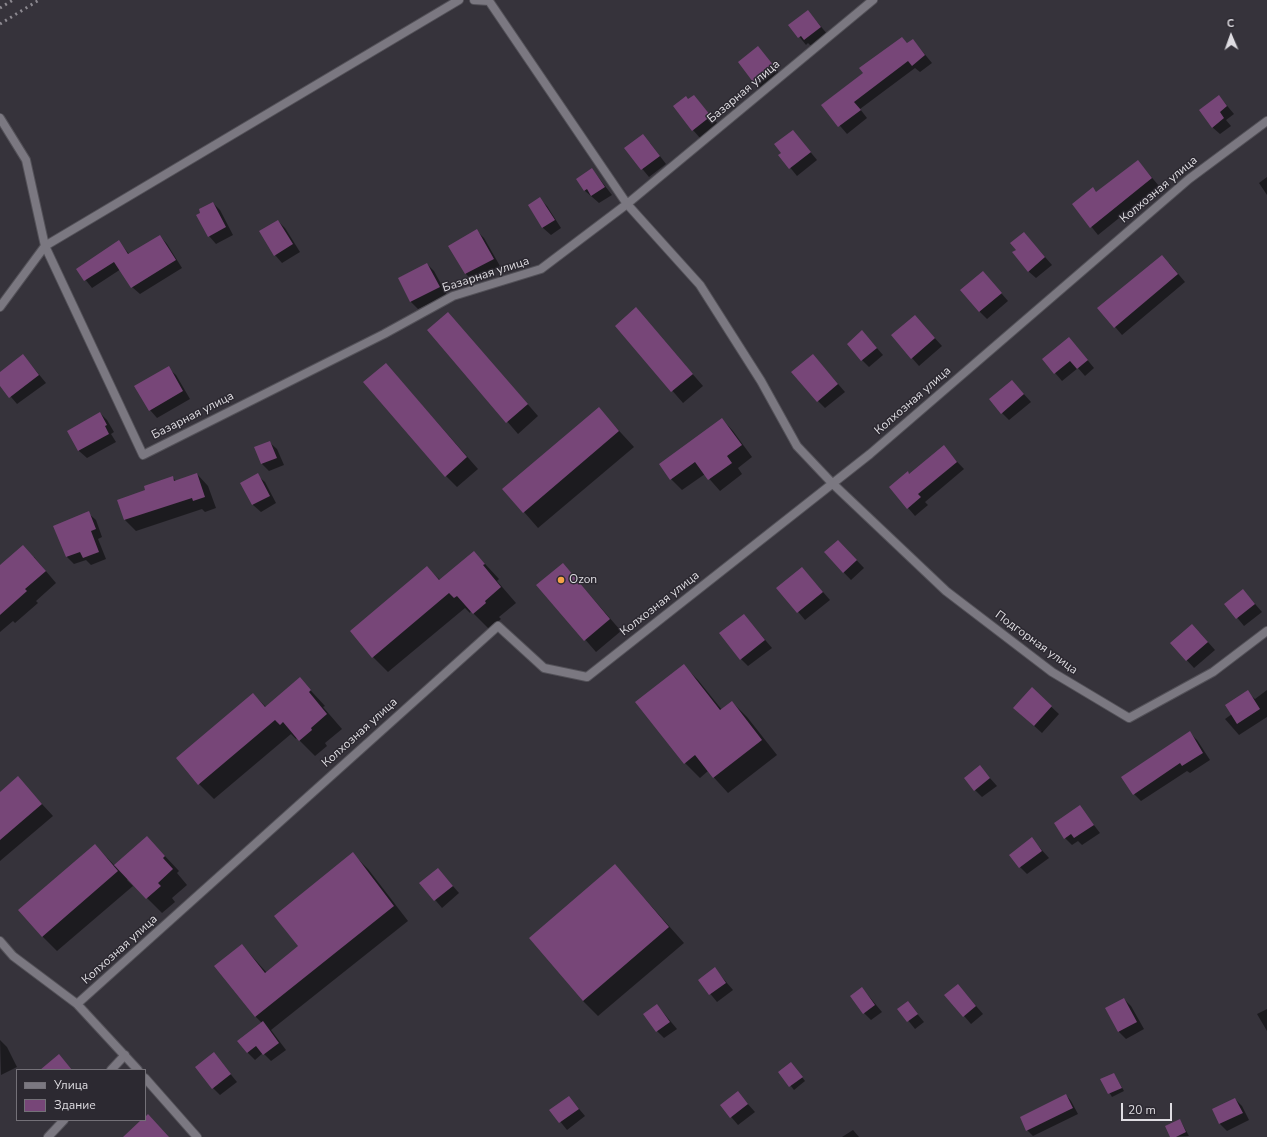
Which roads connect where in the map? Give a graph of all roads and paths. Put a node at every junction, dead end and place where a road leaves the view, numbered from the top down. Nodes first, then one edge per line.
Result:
1 (459, 0) edge
2 (474, 0) edge
3 (873, 0) edge
4 (0, 118) edge
5 (1267, 121) edge
6 (627, 204) junction
7 (45, 246) junction
8 (0, 307) edge
9 (832, 483) junction
10 (1267, 630) edge
11 (0, 942) edge
12 (77, 1004) junction
13 (125, 1055) junction
14 (112, 1069) edge
15 (137, 1069) edge
16 (146, 1079) edge
17 (63, 1121) edge
18 (48, 1137) edge
19 (197, 1137) edge

1 - 7 street
2 - 6 street
3 - 6 street, Базарная улица
4 - 7 street
5 - 9 street, Колхозная улица
6 - 7 street, Базарная улица
6 - 9 street
7 - 8 street
9 - 10 street, Подгорная улица
9 - 12 street, Колхозная улица
11 - 12 street
12 - 13 street
13 - 14 street
13 - 15 street
16 - 19 street
17 - 18 street

